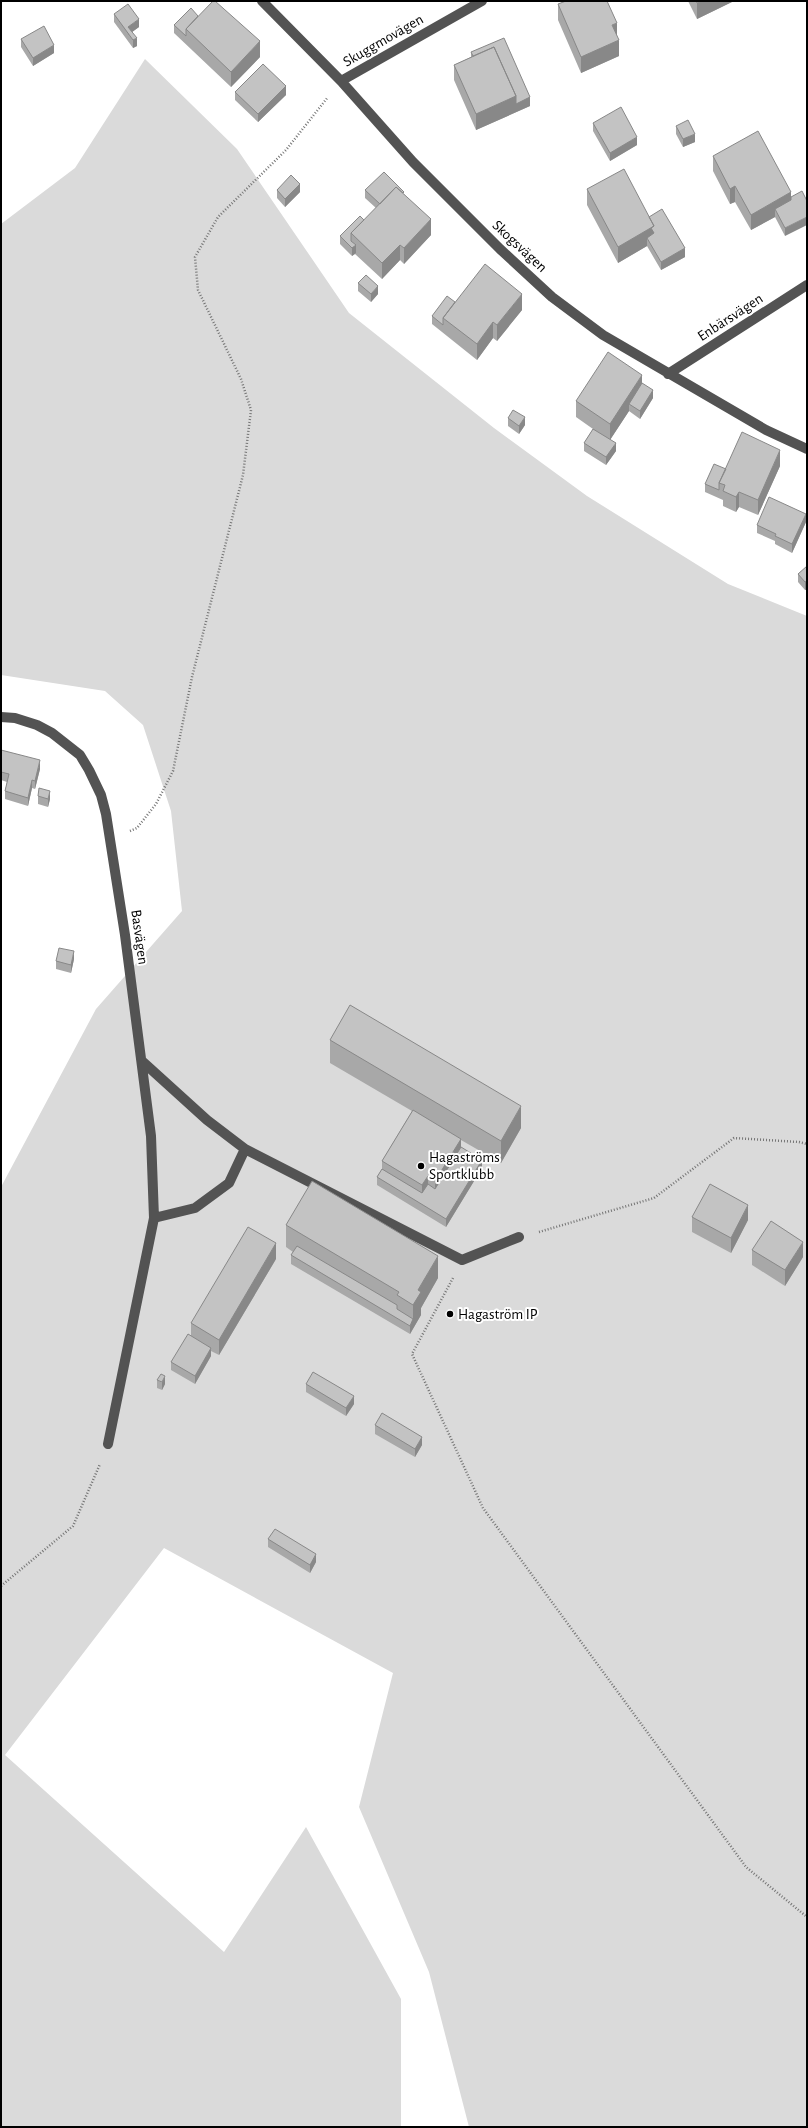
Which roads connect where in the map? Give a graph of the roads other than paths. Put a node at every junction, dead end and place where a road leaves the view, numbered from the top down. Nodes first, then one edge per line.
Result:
1 (262, 1) edge
2 (482, 1) edge
3 (341, 81) junction
4 (807, 285) edge
5 (668, 374) junction
6 (807, 449) edge
7 (1, 717) edge
8 (143, 1062) junction
9 (245, 1149) junction
10 (154, 1218) junction
11 (520, 1238) road end
12 (108, 1444) road end

1 - 3 street, Skogsvägen
2 - 3 street, Skuggmovägen
3 - 5 street, Skogsvägen
4 - 5 street, Enbärsvägen
5 - 6 street, Skogsvägen
7 - 8 street, Basvägen
8 - 9 street
8 - 10 street, Basvägen
9 - 10 street
9 - 11 street
10 - 12 street, Basvägen

